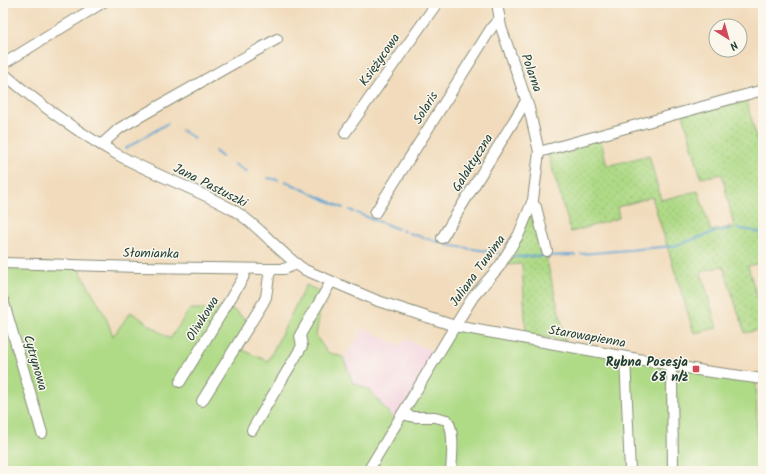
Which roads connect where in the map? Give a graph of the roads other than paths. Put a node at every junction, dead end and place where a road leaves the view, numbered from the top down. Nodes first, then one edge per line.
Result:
1 (102, 3) edge
2 (437, 3) edge
3 (497, 3) edge
4 (500, 18) junction
5 (277, 38) dead end
6 (3, 64) edge
7 (3, 74) edge
8 (763, 90) edge
9 (526, 101) junction
10 (345, 133) dead end
11 (101, 145) junction
12 (539, 152) junction
13 (532, 203) junction
14 (375, 214) dead end
15 (442, 238) dead end
16 (547, 251) dead end
17 (3, 262) edge
18 (297, 264) junction
19 (246, 269) junction
20 (270, 269) junction
21 (331, 282) junction
22 (3, 300) edge
23 (455, 326) junction
24 (626, 357) junction
25 (669, 364) junction
26 (763, 379) edge
27 (180, 382) dead end
28 (202, 401) dead end
29 (402, 414) junction
30 (252, 430) dead end
31 (42, 433) dead end
32 (673, 470) dead end
33 (368, 471) edge
34 (451, 471) edge
35 (630, 471) edge

1 - 6 street
2 - 10 street, Księżycowa
3 - 4 street, Polarna
4 - 9 street, Polarna
4 - 14 street, Solaris
5 - 11 street
7 - 11 street, Jana Pastuszki
8 - 12 street
9 - 12 street, Polarna
9 - 15 street, Galaktyczna
11 - 18 street, Jana Pastuszki
12 - 13 street, Juliana Tuwima
13 - 16 street
13 - 23 street, Juliana Tuwima
17 - 19 street, Słomianka
18 - 20 street, Słomianka
18 - 21 street, Jana Pastuszki
19 - 20 street, Słomianka
19 - 27 street, Oliwkowa
20 - 28 street
21 - 23 street, Jana Pastuszki
21 - 30 street
22 - 31 street, Cytrynowa
23 - 24 street, Starowapienna
23 - 29 street, Juliana Tuwima
24 - 25 street, Starowapienna
24 - 35 street
25 - 26 street, Starowapienna
25 - 32 street
29 - 33 street, Juliana Tuwima
29 - 34 street

